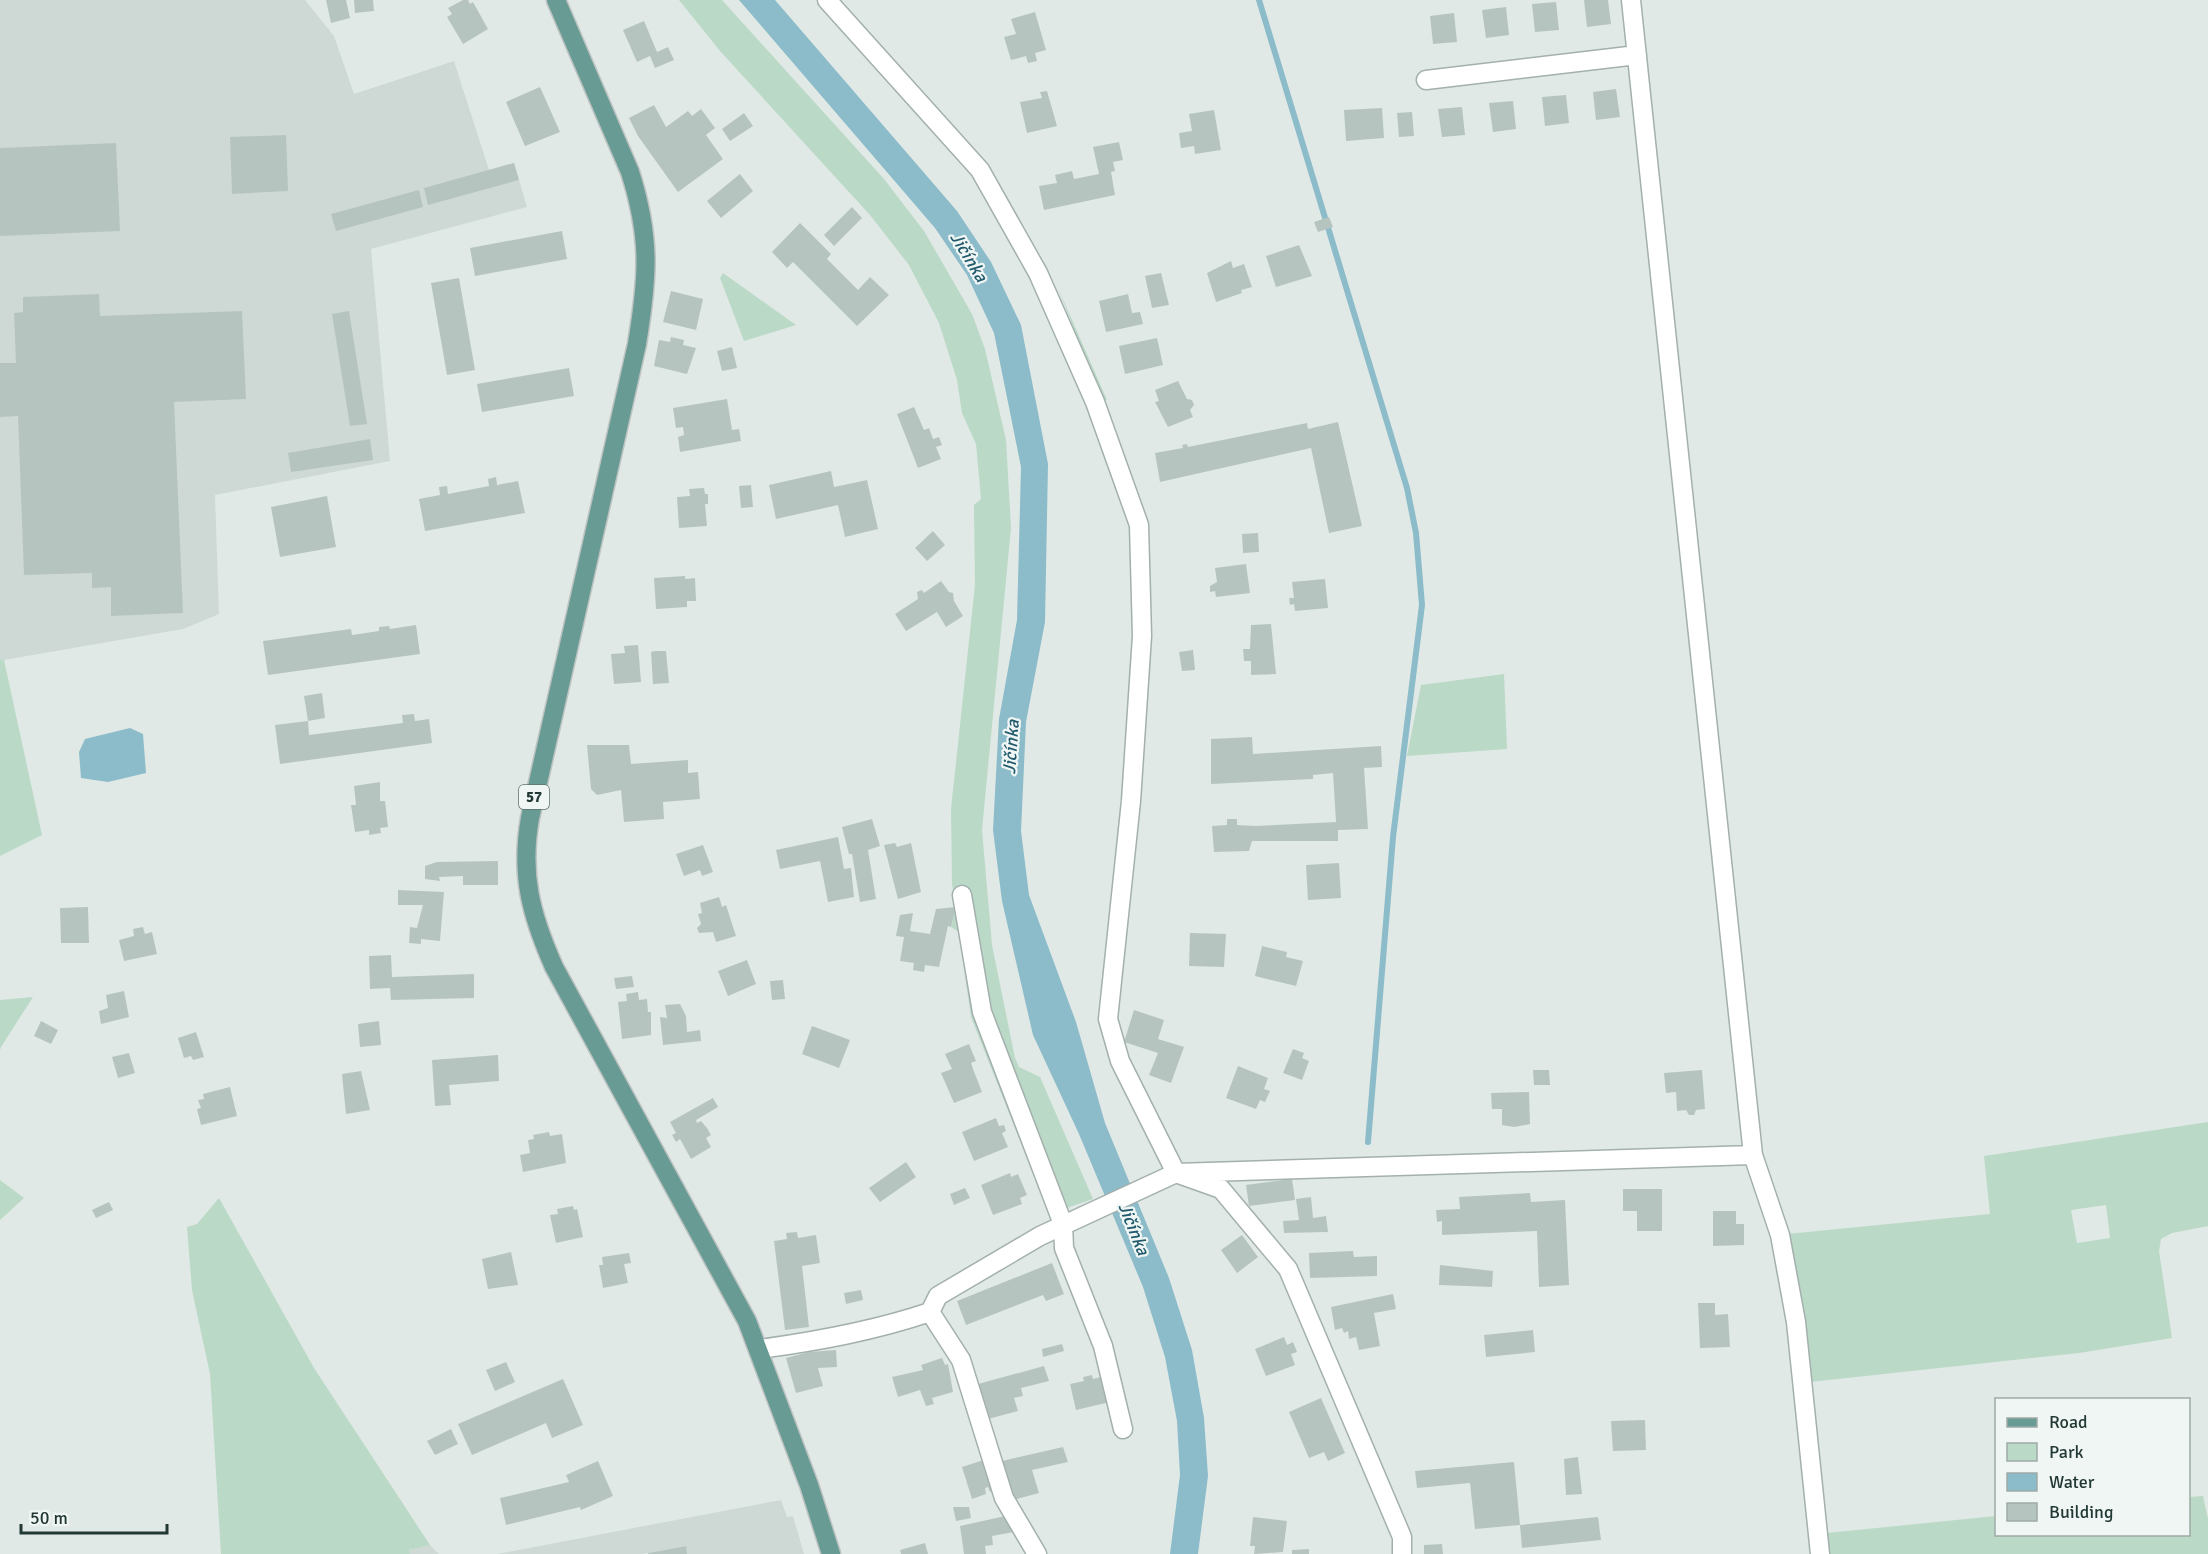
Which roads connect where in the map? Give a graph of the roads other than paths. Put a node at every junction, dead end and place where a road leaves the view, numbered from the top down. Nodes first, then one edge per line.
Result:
1 (556, 0) edge
2 (827, 0) edge
3 (1630, 0) edge
4 (1637, 55) junction
5 (1426, 80) dead end
6 (962, 895) dead end
7 (1753, 1155) junction
8 (1176, 1173) junction
9 (1071, 1220) junction
10 (930, 1312) junction
11 (760, 1349) junction
12 (1123, 1429) dead end
13 (831, 1554) edge
14 (1037, 1554) edge
15 (1402, 1554) edge
16 (1820, 1554) edge

1 - 11 main road, 57
2 - 8 street
3 - 4 street
4 - 5 street
4 - 7 street
6 - 9 street
7 - 8 street
7 - 16 street
8 - 9 street
8 - 15 street
9 - 10 street
9 - 12 street
10 - 11 street
10 - 14 street
11 - 13 main road, 57

